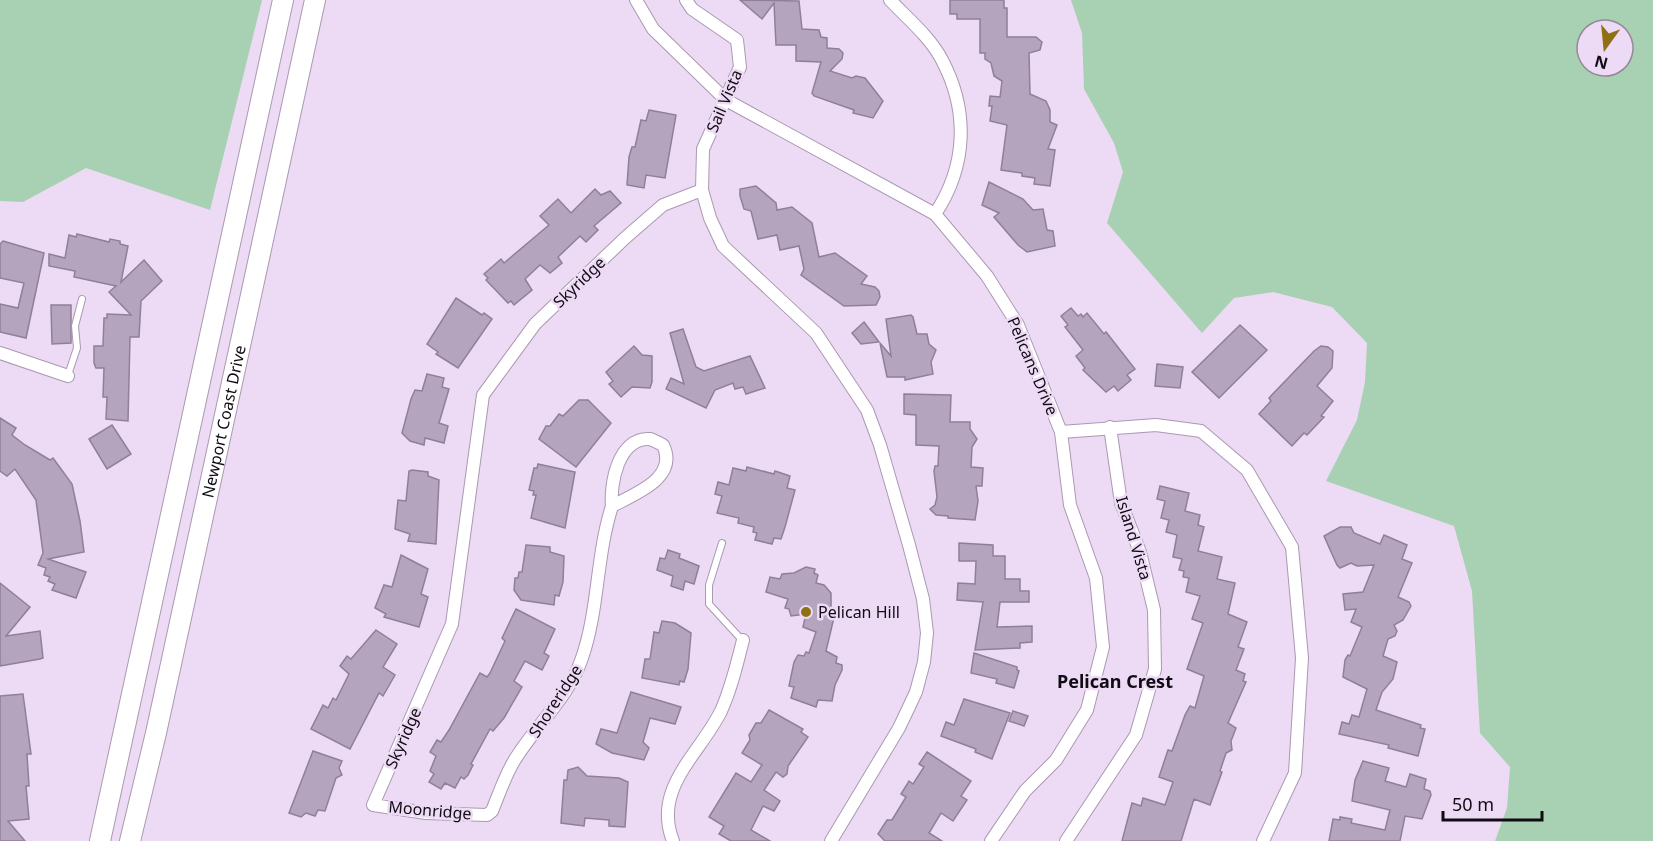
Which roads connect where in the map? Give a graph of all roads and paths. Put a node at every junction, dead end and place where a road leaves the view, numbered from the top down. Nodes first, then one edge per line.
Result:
1 (283, 0) edge
2 (315, 0) edge
3 (636, 0) edge
4 (687, 0) edge
5 (890, 0) edge
6 (726, 100) junction
7 (702, 190) junction
8 (935, 214) junction
9 (82, 299) dead end
10 (0, 353) edge
11 (68, 376) joint
12 (1110, 428) junction
13 (1060, 432) junction
14 (612, 506) junction
15 (723, 543) dead end
16 (743, 640) joint
17 (373, 805) joint
18 (487, 815) joint
19 (100, 841) edge
20 (130, 841) edge
21 (673, 841) edge
22 (831, 841) edge
23 (991, 841) edge
24 (1066, 841) edge
25 (1263, 841) edge

1 - 19 main road, Newport Coast Drive
2 - 20 main road, Newport Coast Drive
3 - 6 street, Pelicans Drive
4 - 6 street, Sail Vista
5 - 8 street
6 - 7 street, Sail Vista
6 - 8 street, Pelicans Drive
7 - 17 street, Skyridge
7 - 22 street
8 - 13 street, Pelicans Drive
9 - 11 lane
10 - 11 street
12 - 13 street
12 - 24 street, Island Vista
12 - 25 street
13 - 23 street, Pelicans Drive
14 - 14 street, Shoreridge
14 - 18 street, Shoreridge
15 - 16 lane
16 - 21 street
17 - 18 street, Moonridge

